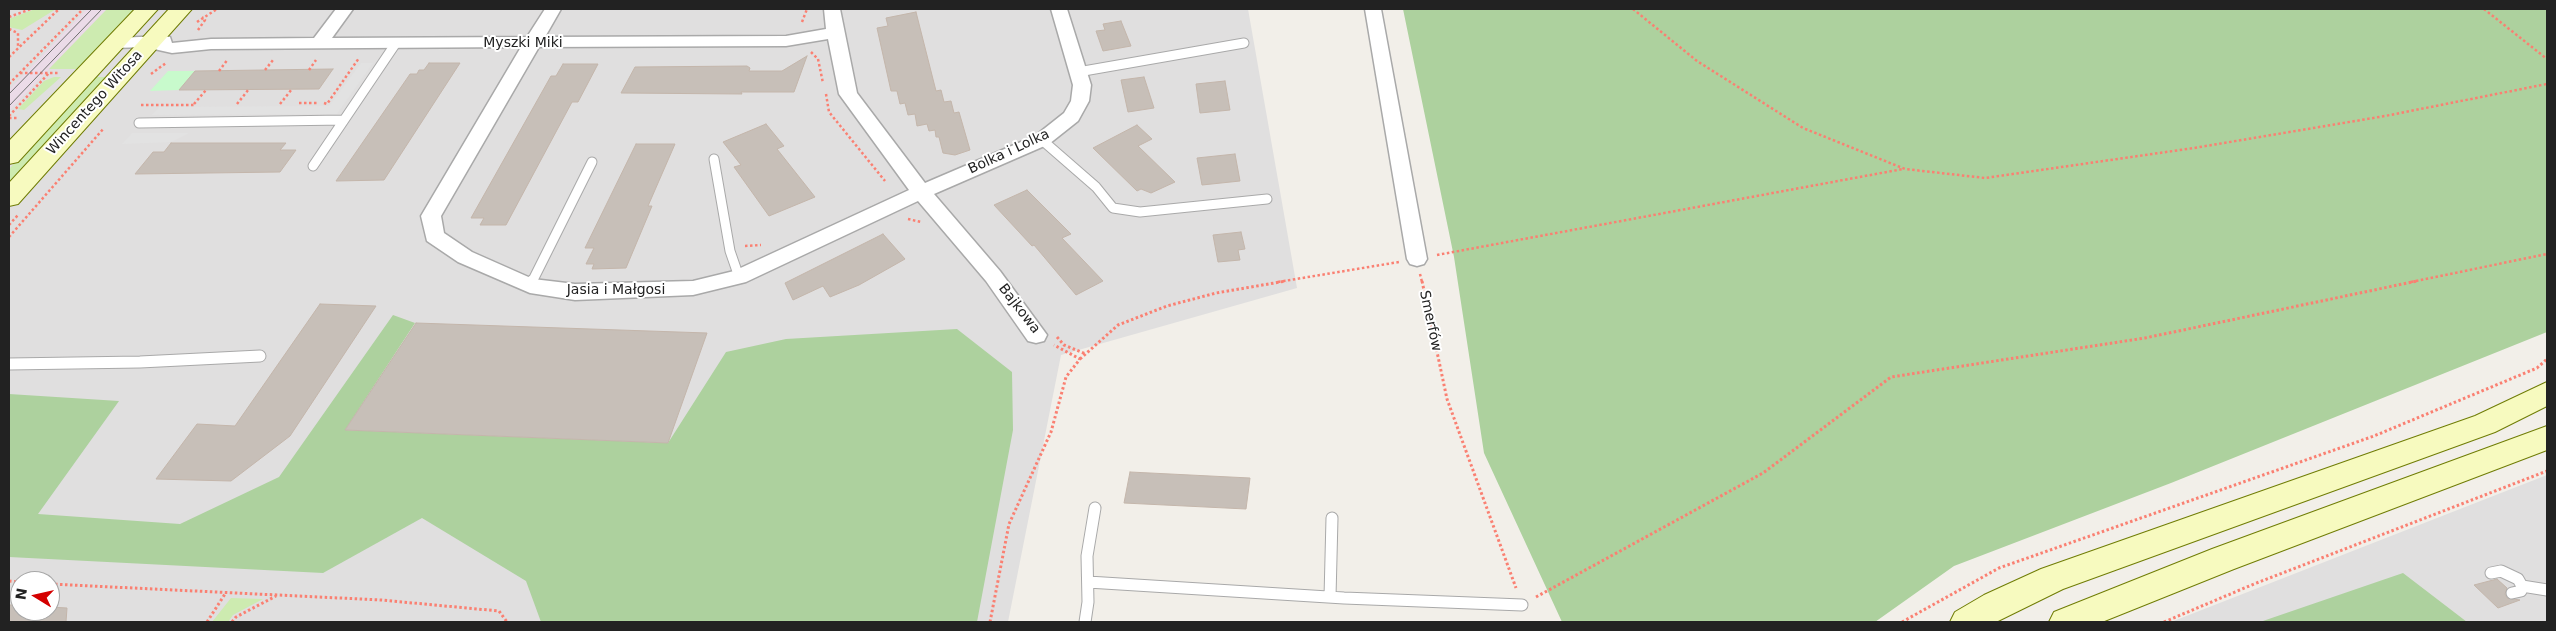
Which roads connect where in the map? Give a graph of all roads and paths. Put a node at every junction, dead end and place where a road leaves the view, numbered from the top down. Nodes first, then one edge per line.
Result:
1 (30, 9) edge
2 (59, 9) edge
3 (83, 9) edge
4 (147, 9) edge
5 (345, 9) edge
6 (553, 9) edge
7 (832, 9) edge
8 (1059, 9) edge
9 (1373, 9) edge
10 (1633, 9) edge
11 (2484, 9) edge
12 (191, 12) edge
13 (9, 17) edge
14 (9, 29) edge
15 (196, 31) dead end
16 (835, 33) junction
17 (115, 43) junction
18 (150, 43) junction
19 (319, 43) junction
20 (396, 43) junction
21 (1244, 43) dead end
22 (533, 44) junction
23 (19, 47) junction
24 (364, 52) dead end
25 (9, 57) edge
26 (172, 58) dead end
27 (2547, 59) edge
28 (1078, 72) junction
29 (20, 73) junction
30 (49, 73) junction
31 (64, 73) dead end
32 (145, 80) dead end
33 (9, 84) edge
34 (2547, 84) edge
35 (249, 89) dead end
36 (292, 89) dead end
37 (206, 90) dead end
38 (288, 103) dead end
39 (296, 103) dead end
40 (202, 104) dead end
41 (228, 104) dead end
42 (237, 104) junction
43 (246, 104) dead end
44 (272, 104) dead end
45 (280, 104) junction
46 (141, 105) dead end
47 (194, 105) junction
48 (9, 116) edge
49 (344, 120) junction
50 (139, 122) dead end
51 (106, 125) dead end
52 (1042, 140) junction
53 (9, 156) edge
54 (714, 159) dead end
55 (592, 162) dead end
56 (313, 166) dead end
57 (1905, 169) junction
58 (890, 178) dead end
59 (885, 190) dead end
60 (921, 192) junction
61 (9, 198) edge
62 (1267, 199) dead end
63 (9, 237) edge
64 (2547, 254) edge
65 (1417, 259) junction
66 (739, 277) junction
67 (530, 286) junction
68 (1036, 335) joint
69 (260, 356) dead end
70 (1080, 359) junction
71 (2547, 359) edge
72 (9, 364) edge
73 (2547, 393) edge
74 (2547, 438) edge
75 (2547, 471) edge
76 (1095, 508) dead end
77 (1332, 518) dead end
78 (2491, 573) dead end
79 (1088, 582) junction
80 (60, 585) edge
81 (2547, 590) edge
82 (225, 594) junction
83 (277, 596) junction
84 (1330, 597) junction
85 (1522, 605) junction
86 (207, 622) edge
87 (232, 622) edge
88 (507, 622) edge
89 (990, 622) edge
90 (1085, 622) edge
91 (1902, 622) edge
92 (1967, 622) edge
93 (2066, 622) edge
94 (2164, 622) edge

1 - 13 path
2 - 23 path
3 - 29 path
4 - 17 main road, Wincentego Witosa
5 - 19 street
6 - 22 street, Jasia i Małgosi
7 - 16 street, Bajkowa
8 - 28 street, Bolka i Lolka
9 - 65 street
10 - 57 path
11 - 27 path
12 - 15 path
12 - 18 main road, Wincentego Witosa
14 - 23 path
16 - 22 street, Myszki Miki
16 - 60 street, Bajkowa
17 - 18 street, Myszki Miki
17 - 53 main road, Wincentego Witosa
18 - 19 street, Myszki Miki
18 - 61 main road, Wincentego Witosa
19 - 20 street, Myszki Miki
20 - 22 street, Myszki Miki
20 - 49 lane
21 - 28 lane
22 - 67 street, Jasia i Małgosi
23 - 25 path
24 - 39 path
26 - 32 path
28 - 52 street, Bolka i Lolka
29 - 30 path
29 - 33 path
30 - 31 path
30 - 48 path
34 - 57 path
35 - 42 path
36 - 45 path
37 - 47 path
38 - 45 path
40 - 47 path
41 - 42 path
42 - 43 path
44 - 45 path
46 - 47 path
49 - 50 lane
49 - 56 lane
51 - 63 path
52 - 60 street, Bolka i Lolka
52 - 62 lane
54 - 66 lane
55 - 67 lane
57 - 65 path
58 - 59 path
60 - 66 street, Jasia i Małgosi
60 - 68 street, Bajkowa
64 - 85 path
65 - 70 path
65 - 85 path, Smerfów
66 - 67 street, Jasia i Małgosi
68 - 70 path, Bajkowa
69 - 72 lane
70 - 89 path
71 - 91 path
73 - 92 main road
74 - 93 main road
75 - 94 path
76 - 79 lane
77 - 84 lane
78 - 81 lane
79 - 84 lane
79 - 90 lane
80 - 82 path
82 - 83 path
82 - 86 path
83 - 87 path
83 - 88 path
84 - 85 lane

